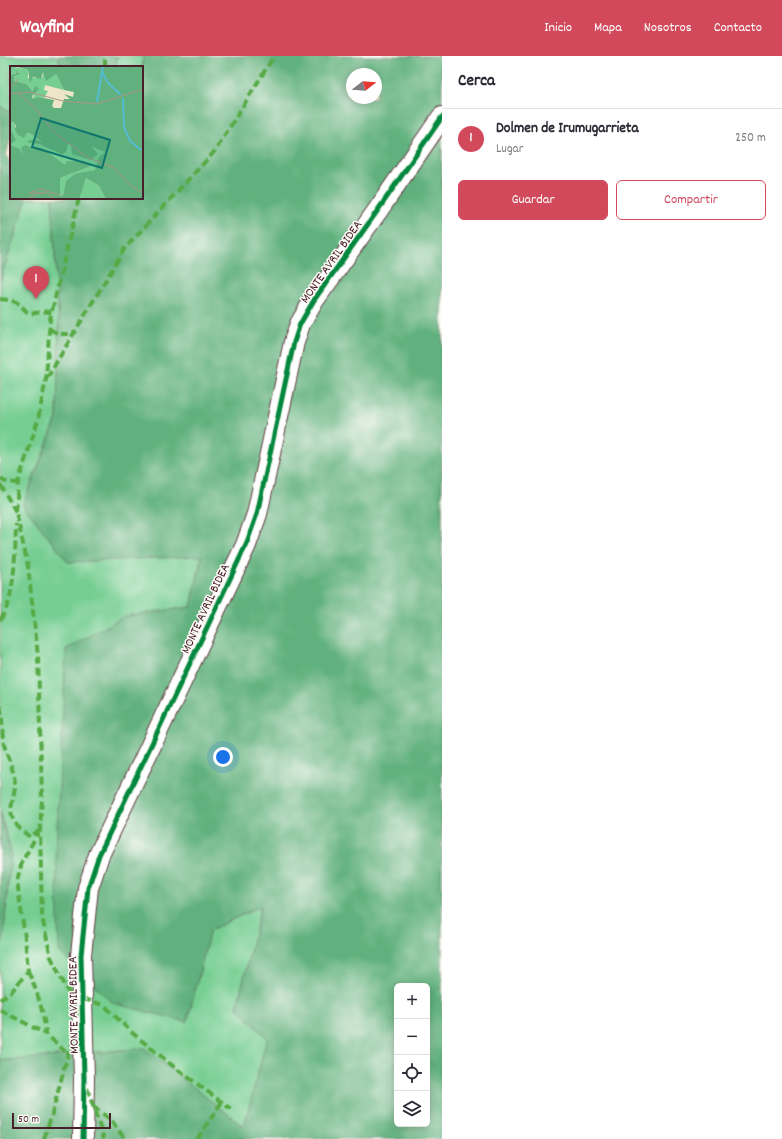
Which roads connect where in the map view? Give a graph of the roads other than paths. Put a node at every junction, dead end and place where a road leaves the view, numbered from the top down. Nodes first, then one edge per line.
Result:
1 (442, 117) edge
2 (83, 1139) edge

1 - 2 street, MONTE AVRIL BIDEA

